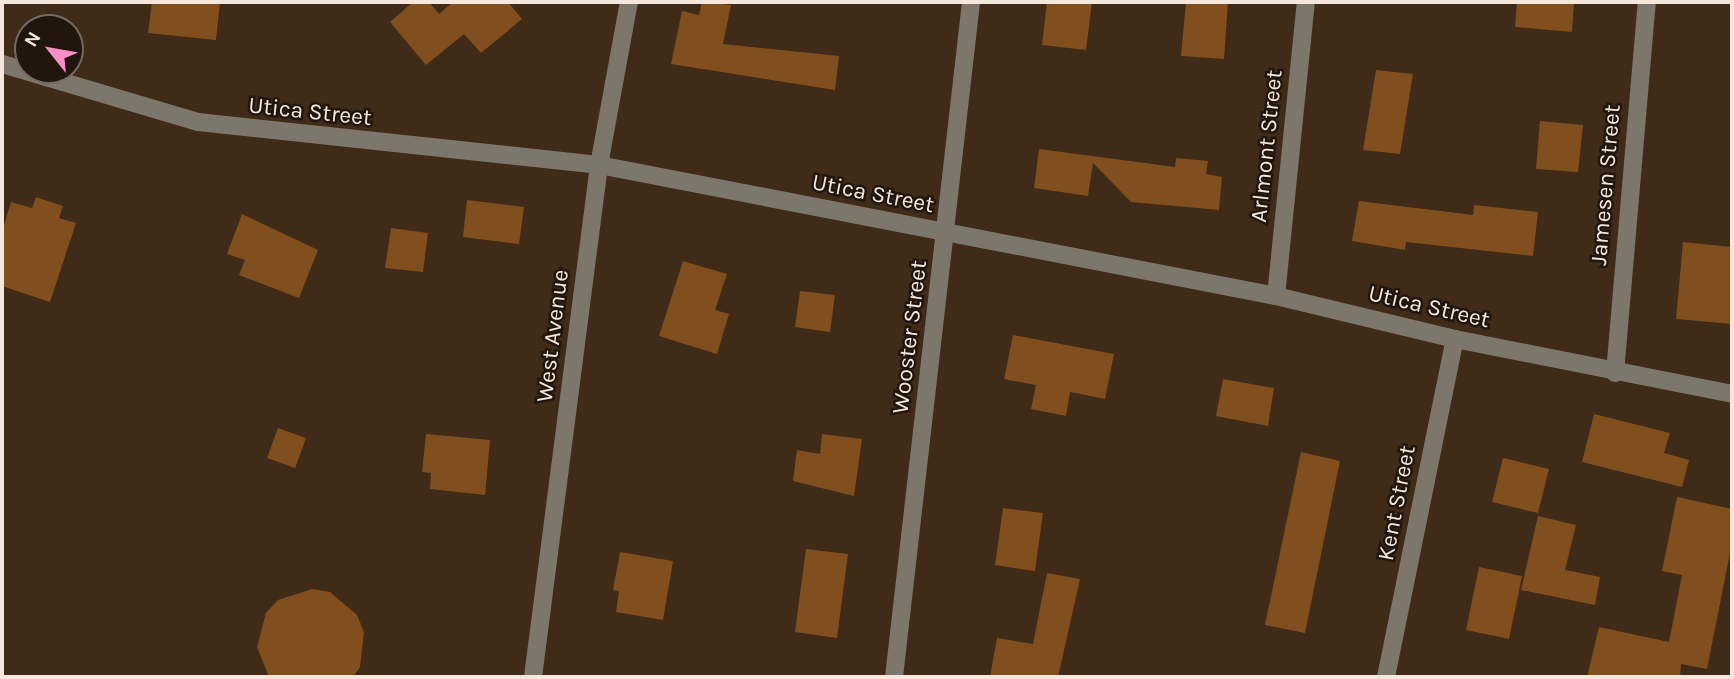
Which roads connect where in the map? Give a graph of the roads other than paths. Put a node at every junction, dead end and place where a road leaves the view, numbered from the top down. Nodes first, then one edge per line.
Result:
1 (629, 2) edge
2 (971, 2) edge
3 (1306, 2) edge
4 (1647, 2) edge
5 (2, 64) edge
6 (599, 165) junction
7 (948, 234) junction
8 (1276, 296) junction
9 (1454, 339) junction
10 (1615, 373) junction
11 (1732, 394) edge
12 (533, 677) edge
13 (894, 677) edge
14 (1387, 677) edge

1 - 6 street, West Avenue
2 - 7 street, Wooster Street
3 - 8 street, Arlmont Street
4 - 10 street, Jamesen Street
5 - 6 street, Utica Street
6 - 7 street, Utica Street
6 - 12 street, West Avenue
7 - 8 street, Utica Street
7 - 13 street, Wooster Street
8 - 9 street, Utica Street
9 - 10 street, Utica Street
9 - 14 street, Kent Street
10 - 11 street, Utica Street

